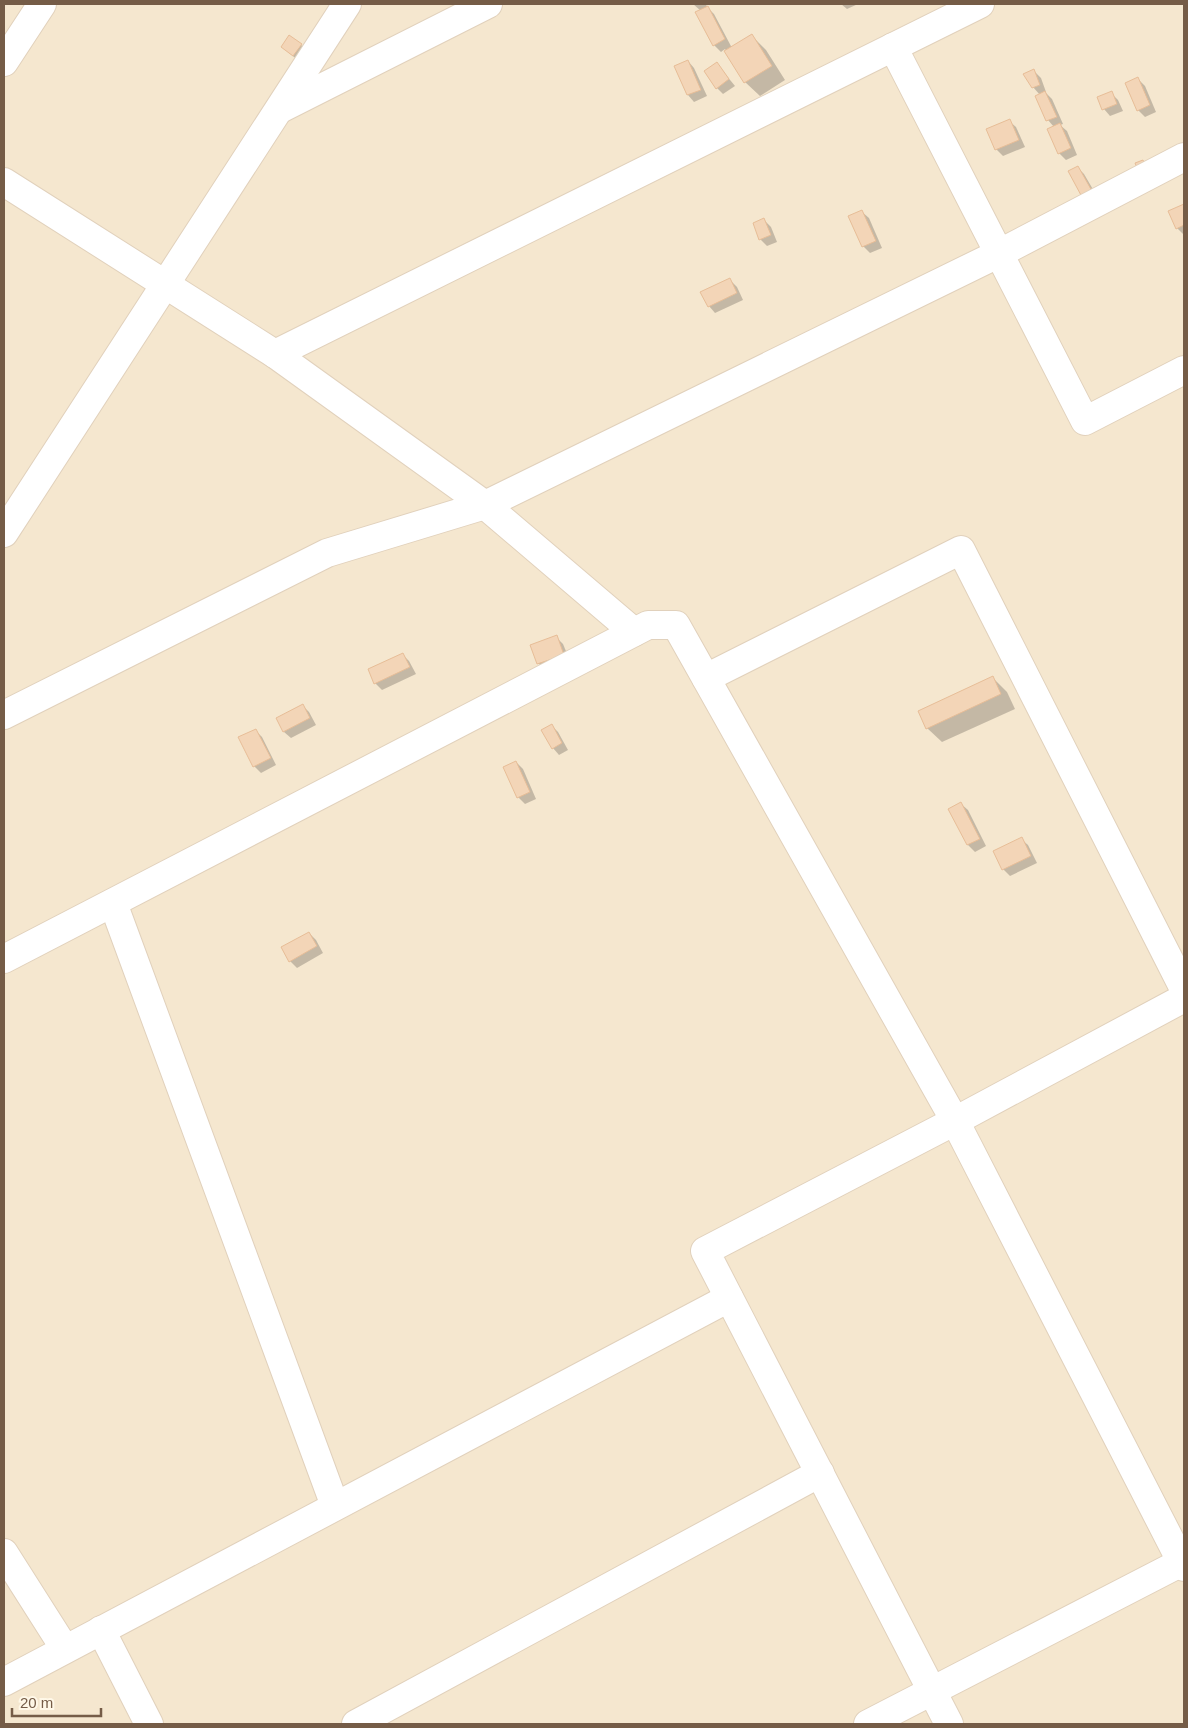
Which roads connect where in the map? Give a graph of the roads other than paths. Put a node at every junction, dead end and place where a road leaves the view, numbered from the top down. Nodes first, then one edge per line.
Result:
1 (42, 4) edge
2 (347, 4) edge
3 (488, 4) edge
4 (980, 4) edge
5 (893, 47) junction
6 (4, 62) edge
7 (279, 110) junction
8 (1184, 157) edge
9 (4, 182) edge
10 (1000, 253) junction
11 (165, 284) junction
12 (275, 354) junction
13 (1184, 370) edge
14 (484, 505) junction
15 (4, 533) edge
16 (634, 632) junction
17 (706, 678) junction
18 (4, 715) edge
19 (113, 903) junction
20 (4, 959) edge
21 (1184, 989) edge
22 (1184, 998) edge
23 (955, 1121) junction
24 (729, 1298) junction
25 (820, 1474) junction
26 (335, 1506) junction
27 (4, 1553) edge
28 (1184, 1563) edge
29 (101, 1630) junction
30 (65, 1649) junction
31 (4, 1682) edge
32 (932, 1692) junction
33 (149, 1724) edge
34 (356, 1724) edge
35 (868, 1724) edge
36 (949, 1724) edge

1 - 6 street
2 - 7 street
3 - 7 street
4 - 5 street
5 - 10 street
5 - 12 street
7 - 11 street
8 - 10 street
9 - 11 street
10 - 13 street
10 - 14 street
11 - 12 street
11 - 15 street
12 - 14 street
14 - 16 street
14 - 18 street
16 - 17 street
16 - 19 street
17 - 21 street
17 - 23 street
19 - 20 street
19 - 26 street
22 - 23 street
23 - 24 street
23 - 28 street
24 - 25 street
24 - 26 street
25 - 32 street
25 - 34 street
26 - 29 street
27 - 30 street
28 - 32 street
29 - 30 street
29 - 33 street
30 - 31 street
32 - 35 street
32 - 36 street

